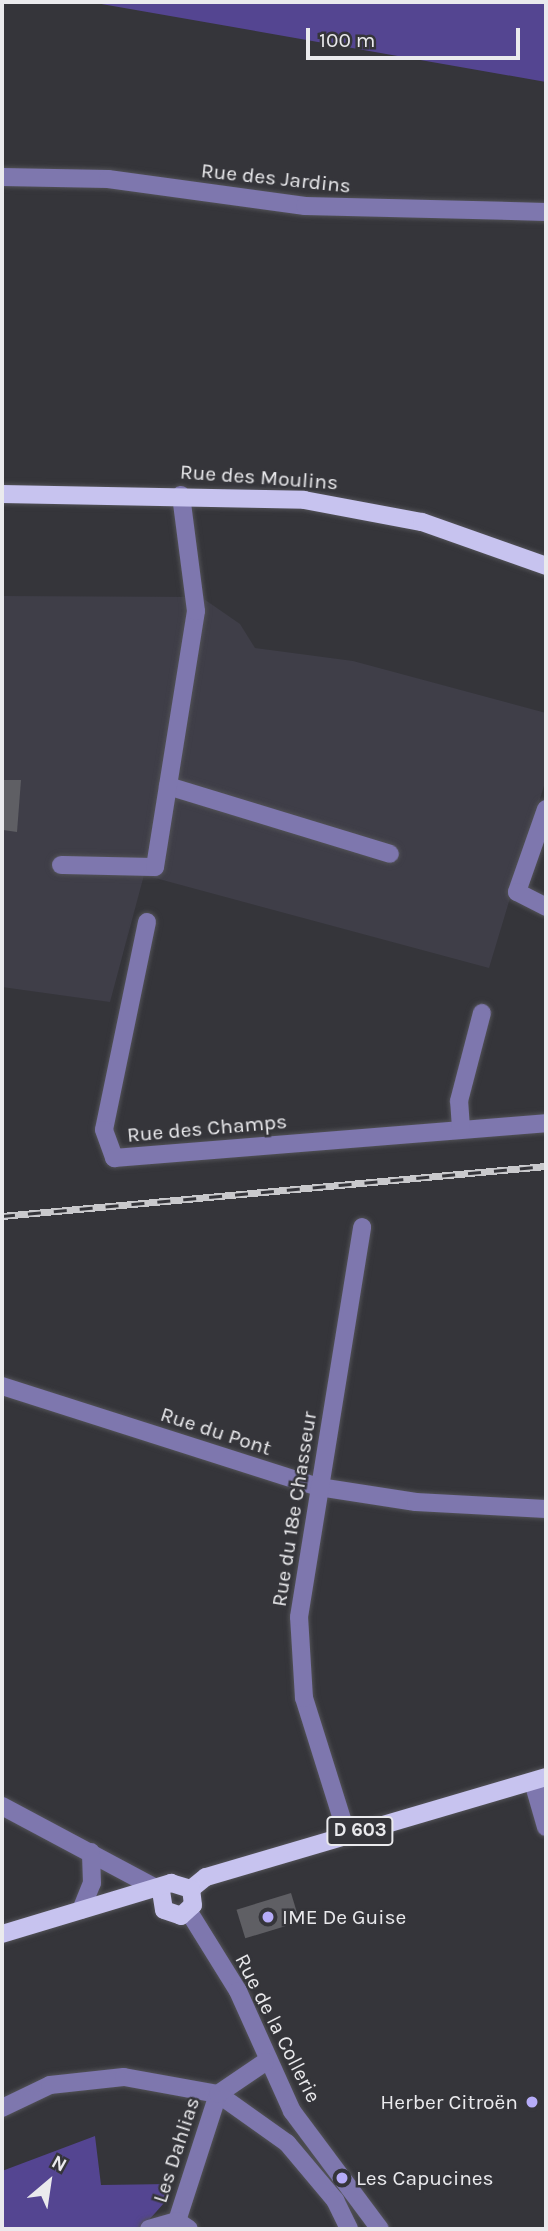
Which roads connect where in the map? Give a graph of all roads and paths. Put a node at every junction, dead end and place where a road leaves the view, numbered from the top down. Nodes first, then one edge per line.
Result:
1 (2, 177) edge
2 (546, 212) edge
3 (2, 494) edge
4 (181, 495) junction
5 (546, 566) edge
6 (168, 786) junction
7 (546, 809) edge
8 (390, 854) dead end
9 (61, 865) dead end
10 (546, 907) edge
11 (147, 922) dead end
12 (482, 1013) dead end
13 (546, 1123) edge
14 (461, 1128) junction
15 (362, 1227) dead end
16 (2, 1386) edge
17 (319, 1487) junction
18 (546, 1509) edge
19 (539, 1779) edge
20 (2, 1806) edge
21 (546, 1827) edge
22 (347, 1835) junction
23 (91, 1852) junction
24 (191, 1889) junction
25 (161, 1891) junction
26 (112, 1903) junction
27 (81, 1910) junction
28 (164, 1910) junction
29 (189, 1912) junction
30 (2, 1934) edge
31 (265, 2062) junction
32 (218, 2094) junction
33 (2, 2108) edge
34 (183, 2225) edge
35 (149, 2229) edge
36 (349, 2229) edge
37 (380, 2229) edge

1 - 2 street, Rue des Jardins
3 - 4 main road, Rue des Moulins
4 - 5 main road, Rue des Moulins
4 - 6 street
6 - 8 street
6 - 9 street
7 - 10 street
11 - 14 street, Rue des Champs
12 - 14 street
13 - 14 street, Rue des Champs
15 - 17 street, Rue du 18e Chasseur
16 - 17 street, Rue du Pont
17 - 18 street, Rue du Pont
17 - 22 street, Rue du 18e Chasseur
19 - 21 street
19 - 22 main road, D 603
20 - 23 street
22 - 24 main road, D 603
23 - 25 street
23 - 27 street
24 - 25 main road
24 - 29 main road
25 - 26 main road
25 - 28 main road
26 - 27 main road
26 - 28 main road
27 - 30 main road
28 - 29 main road
29 - 31 street, Rue de la Collerie
31 - 32 street
31 - 37 street, Rue de la Collerie
32 - 33 street
32 - 34 street, Les Dahlias
32 - 36 street
34 - 35 street, Les Dahlias

